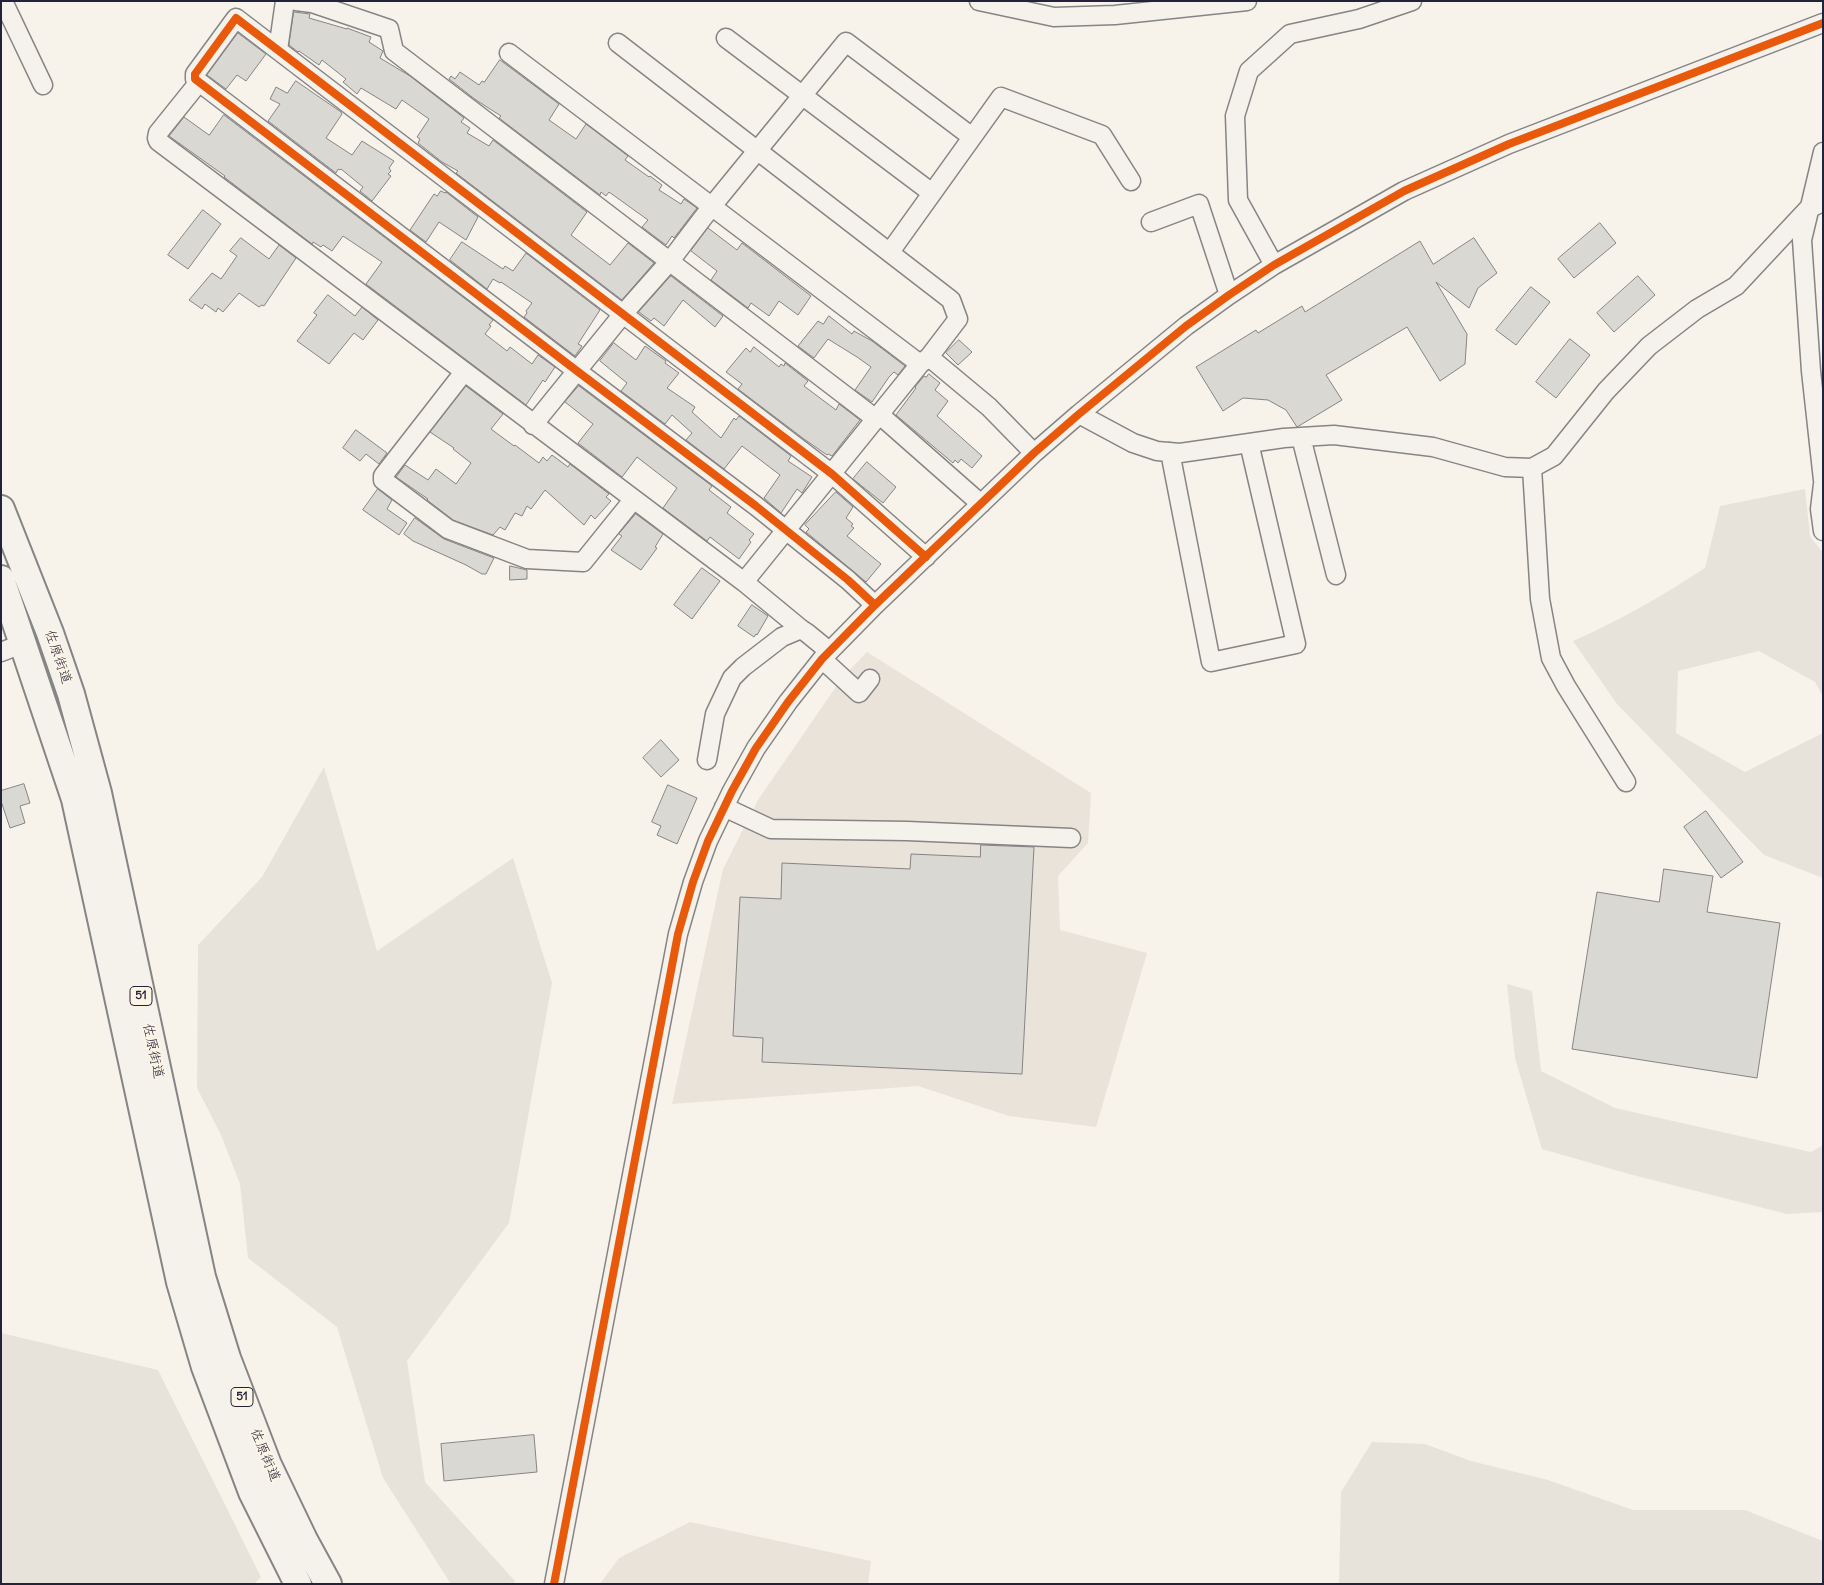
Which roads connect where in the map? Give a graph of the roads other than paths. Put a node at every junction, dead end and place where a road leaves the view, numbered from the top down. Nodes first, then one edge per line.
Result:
1 (3, 1) edge
2 (285, 1) edge
3 (296, 1) edge
4 (979, 1) edge
5 (1247, 1) edge
6 (1412, 1) edge
7 (1823, 23) edge
8 (726, 38) dead end
9 (618, 43) dead end
10 (278, 50) junction
11 (509, 53) dead end
12 (199, 82) junction
13 (43, 85) dead end
14 (802, 95) junction
15 (972, 137) junction
16 (757, 150) junction
17 (1823, 152) edge
18 (1131, 181) dead end
19 (932, 193) junction
20 (712, 206) junction
21 (1815, 206) edge
22 (1151, 222) dead end
23 (890, 252) junction
24 (670, 261) junction
25 (1274, 266) junction
26 (1229, 295) junction
27 (623, 314) junction
28 (925, 361) junction
29 (464, 372) junction
30 (577, 372) junction
31 (1079, 414) junction
32 (878, 417) junction
33 (533, 425) junction
34 (1301, 436) junction
35 (1249, 443) junction
36 (1170, 452) junction
37 (1034, 453) junction
38 (1532, 468) junction
39 (832, 474) junction
40 (1823, 480) edge
41 (1823, 484) edge
42 (633, 500) junction
43 (981, 504) junction
44 (1, 509) edge
45 (786, 530) junction
46 (1823, 530) edge
47 (926, 557) junction
48 (1336, 575) dead end
49 (1, 579) edge
50 (744, 582) junction
51 (875, 605) junction
52 (801, 629) junction
53 (13, 647) edge
54 (825, 655) junction
55 (870, 679) dead end
56 (707, 760) dead end
57 (1626, 782) dead end
58 (86, 796) junction
59 (724, 807) junction
60 (1071, 838) dead end
61 (174, 1200) junction
62 (298, 1584) edge
63 (328, 1584) edge
64 (554, 1584) edge

1 - 13 street
2 - 10 street
3 - 24 street
4 - 5 street
6 - 25 street
7 - 25 street
8 - 14 street
9 - 16 street
10 - 12 street
10 - 27 street
11 - 20 street
12 - 29 street
12 - 30 street
14 - 15 street
14 - 16 street
14 - 19 street
15 - 18 street
15 - 19 street
16 - 20 street
16 - 23 street
17 - 21 street
19 - 23 street
20 - 24 street
20 - 28 street
21 - 38 street
21 - 40 street
22 - 26 street
23 - 28 street
24 - 27 street
24 - 32 street
25 - 26 street
26 - 31 street
27 - 30 street
27 - 39 street
28 - 32 street
28 - 37 street
29 - 33 street
29 - 42 street
30 - 33 street
30 - 45 street
31 - 36 street
31 - 37 street
32 - 39 street
32 - 43 street
33 - 42 street
34 - 35 street
34 - 38 street
34 - 48 street
35 - 36 street
35 - 36 street
37 - 43 street
38 - 57 street
39 - 45 street
39 - 47 street
41 - 46 street
42 - 50 street
43 - 47 street
44 - 58 highway, 佐原街道 / 51
45 - 50 street
45 - 51 street
47 - 51 street
49 - 53 highway, 佐原街道 / 51
50 - 52 street
51 - 54 street
52 - 54 street
52 - 56 street
53 - 58 highway, 佐原街道 / 51
54 - 55 street
54 - 59 street
58 - 61 highway, 佐原街道 / 51
59 - 60 street
59 - 64 street
61 - 62 highway, 佐原街道 / 51
61 - 63 highway, 佐原街道 / 51

